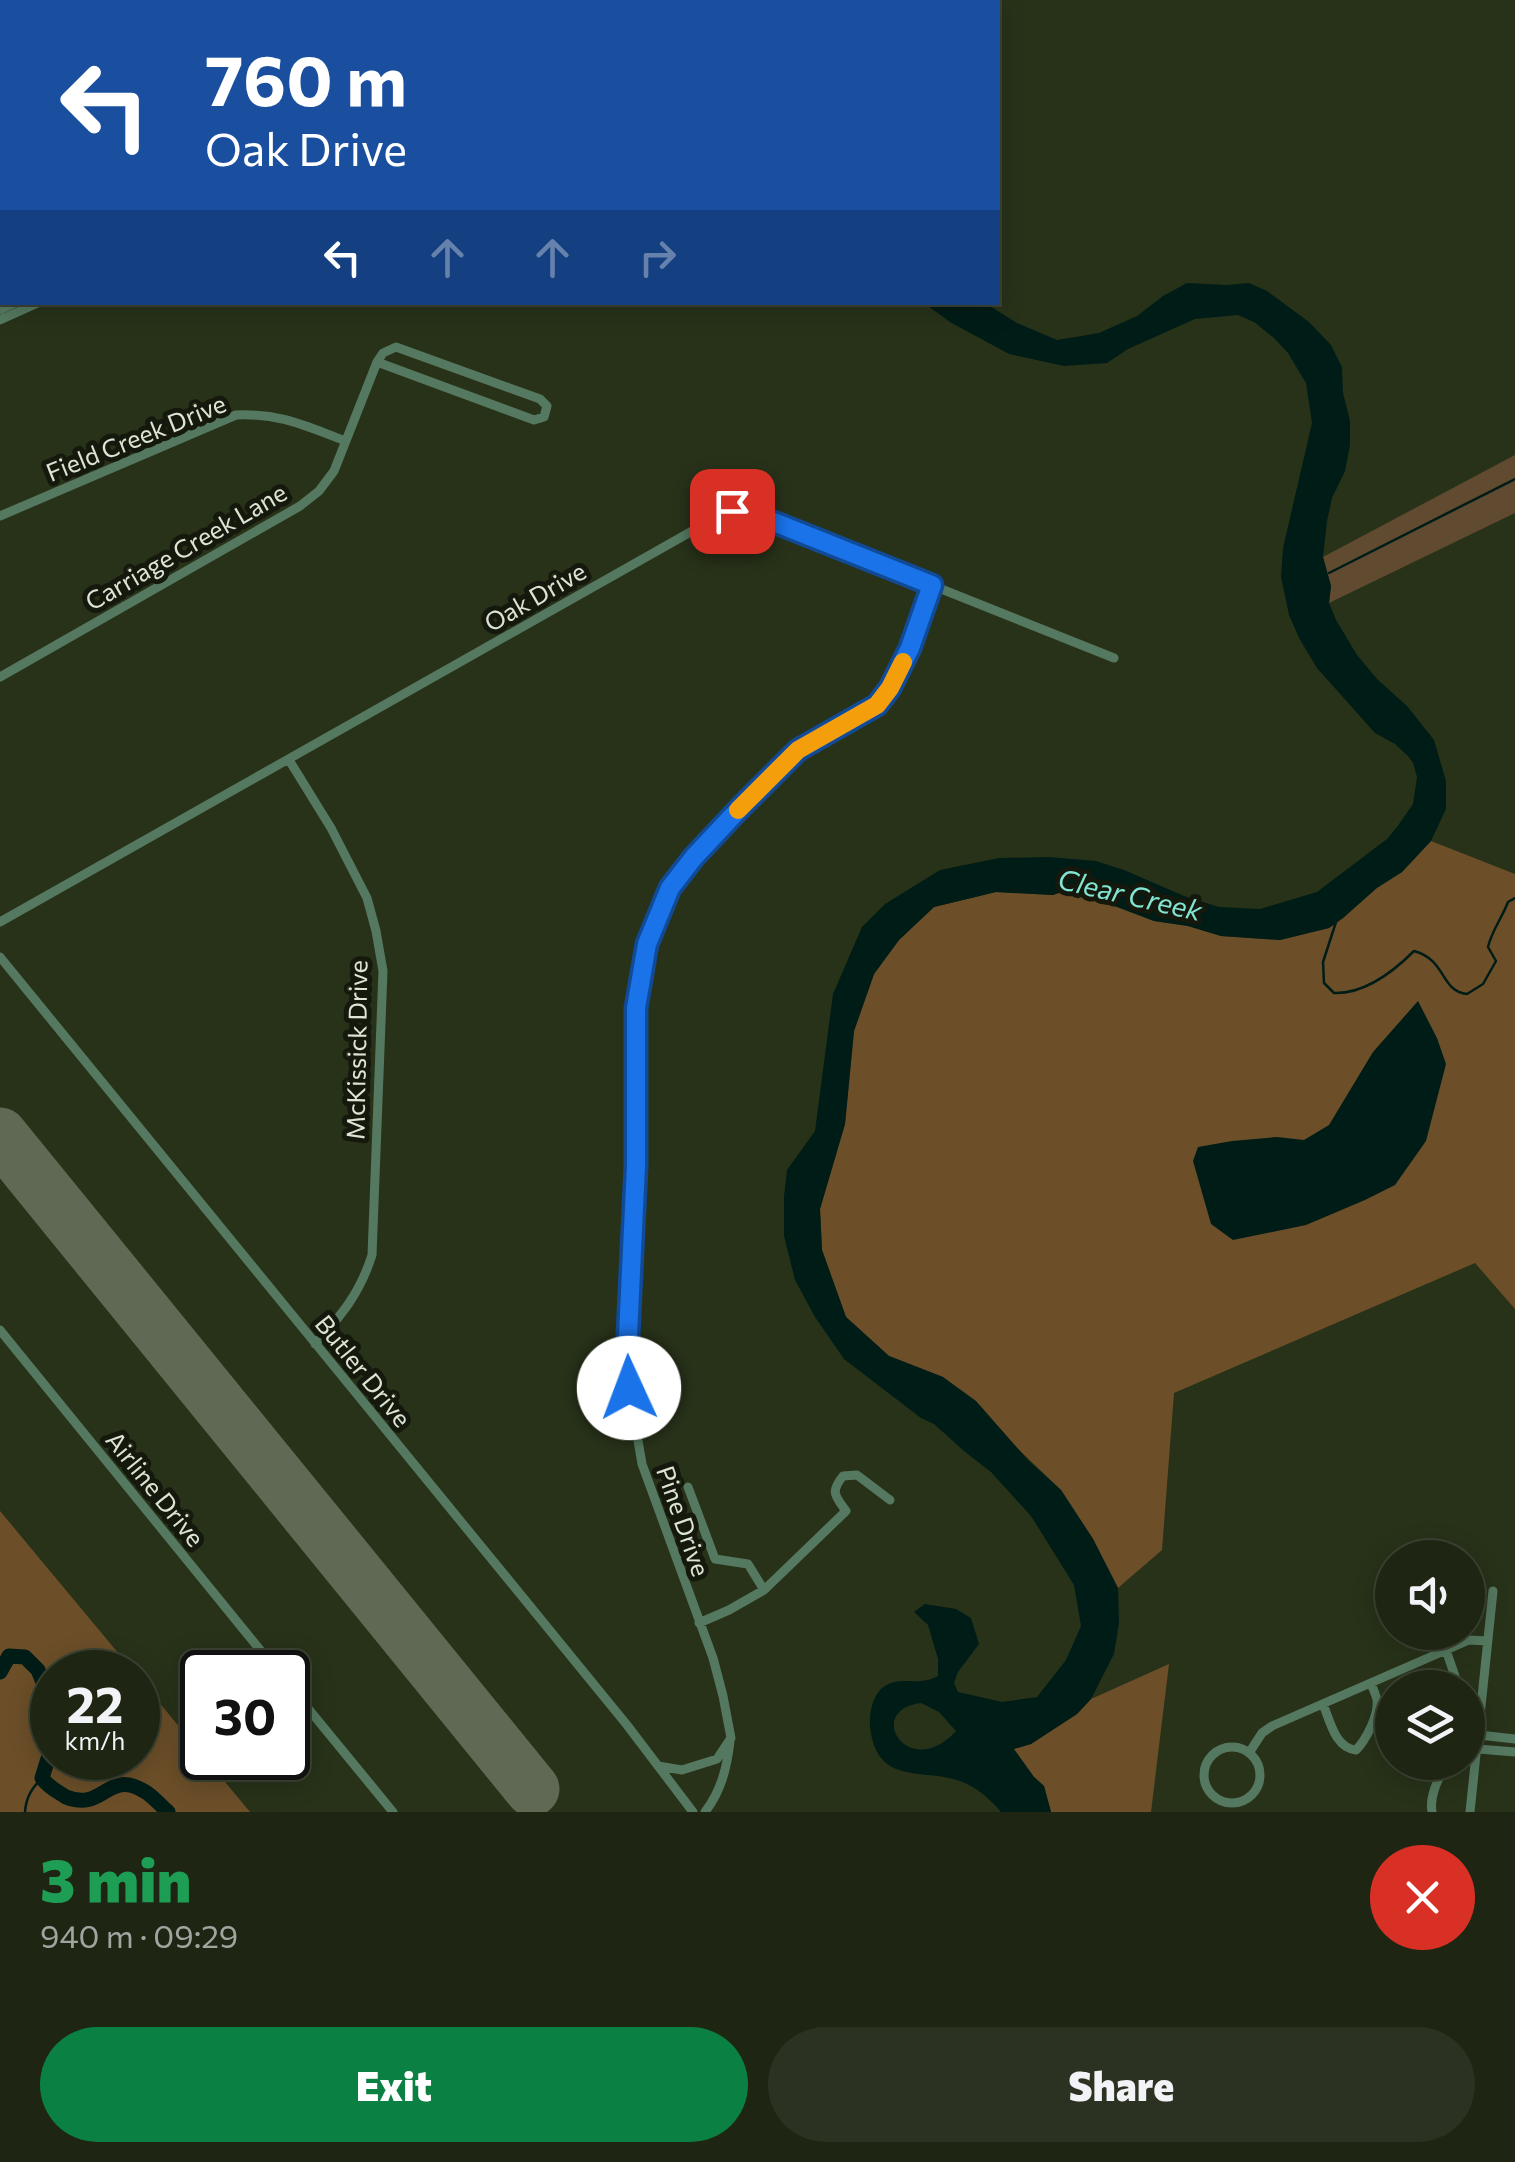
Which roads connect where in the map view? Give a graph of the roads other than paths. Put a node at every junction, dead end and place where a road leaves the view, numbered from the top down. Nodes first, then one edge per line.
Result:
1 (33, 305) edge
2 (0, 320) edge
3 (377, 362) junction
4 (346, 440) junction
5 (0, 516) edge
6 (932, 585) junction
7 (1114, 658) dead end
8 (0, 677) edge
9 (289, 760) junction
10 (0, 922) edge
11 (0, 956) edge
12 (0, 1330) edge
13 (315, 1344) junction
14 (688, 1487) dead end
15 (890, 1500) dead end
16 (764, 1590) junction
17 (1492, 1591) dead end
18 (699, 1623) junction
19 (1485, 1641) edge
20 (1488, 1641) junction
21 (260, 1650) edge
22 (1446, 1650) joint
23 (1453, 1670) edge
24 (1485, 1672) edge
25 (1370, 1683) junction
26 (1323, 1704) junction
27 (310, 1711) edge
28 (1485, 1736) edge
29 (1500, 1737) junction
30 (731, 1738) junction
31 (1515, 1739) edge
32 (1485, 1750) edge
33 (1498, 1751) junction
34 (1515, 1752) edge
35 (1250, 1753) junction
36 (658, 1766) junction
37 (1439, 1780) edge
38 (1474, 1780) edge
39 (392, 1812) edge
40 (692, 1812) edge
41 (704, 1812) edge
42 (1432, 1812) edge
43 (1470, 1812) edge

1 - 2 street
3 - 3 street
3 - 4 street, Carriage Creek Lane
4 - 5 street, Field Creek Drive
4 - 8 street, Carriage Creek Lane
6 - 7 street, Oak Drive
6 - 9 street, Oak Drive
6 - 18 street, Pine Drive
9 - 10 street, Oak Drive
9 - 13 street, McKissick Drive
11 - 13 street, Butler Drive
12 - 21 street, Airline Drive
13 - 36 street, Butler Drive
14 - 16 street
15 - 16 street
16 - 18 street
17 - 20 street
18 - 30 street, Pine Drive
19 - 20 street
20 - 24 street
22 - 23 street
22 - 25 street
25 - 26 street
25 - 26 street
26 - 35 street
27 - 39 street
28 - 29 street
29 - 31 street
29 - 33 street
30 - 36 street
30 - 41 street, Pine Drive
32 - 33 street
33 - 34 street
35 - 35 street
36 - 40 street, Butler Drive
37 - 42 street
38 - 43 street

